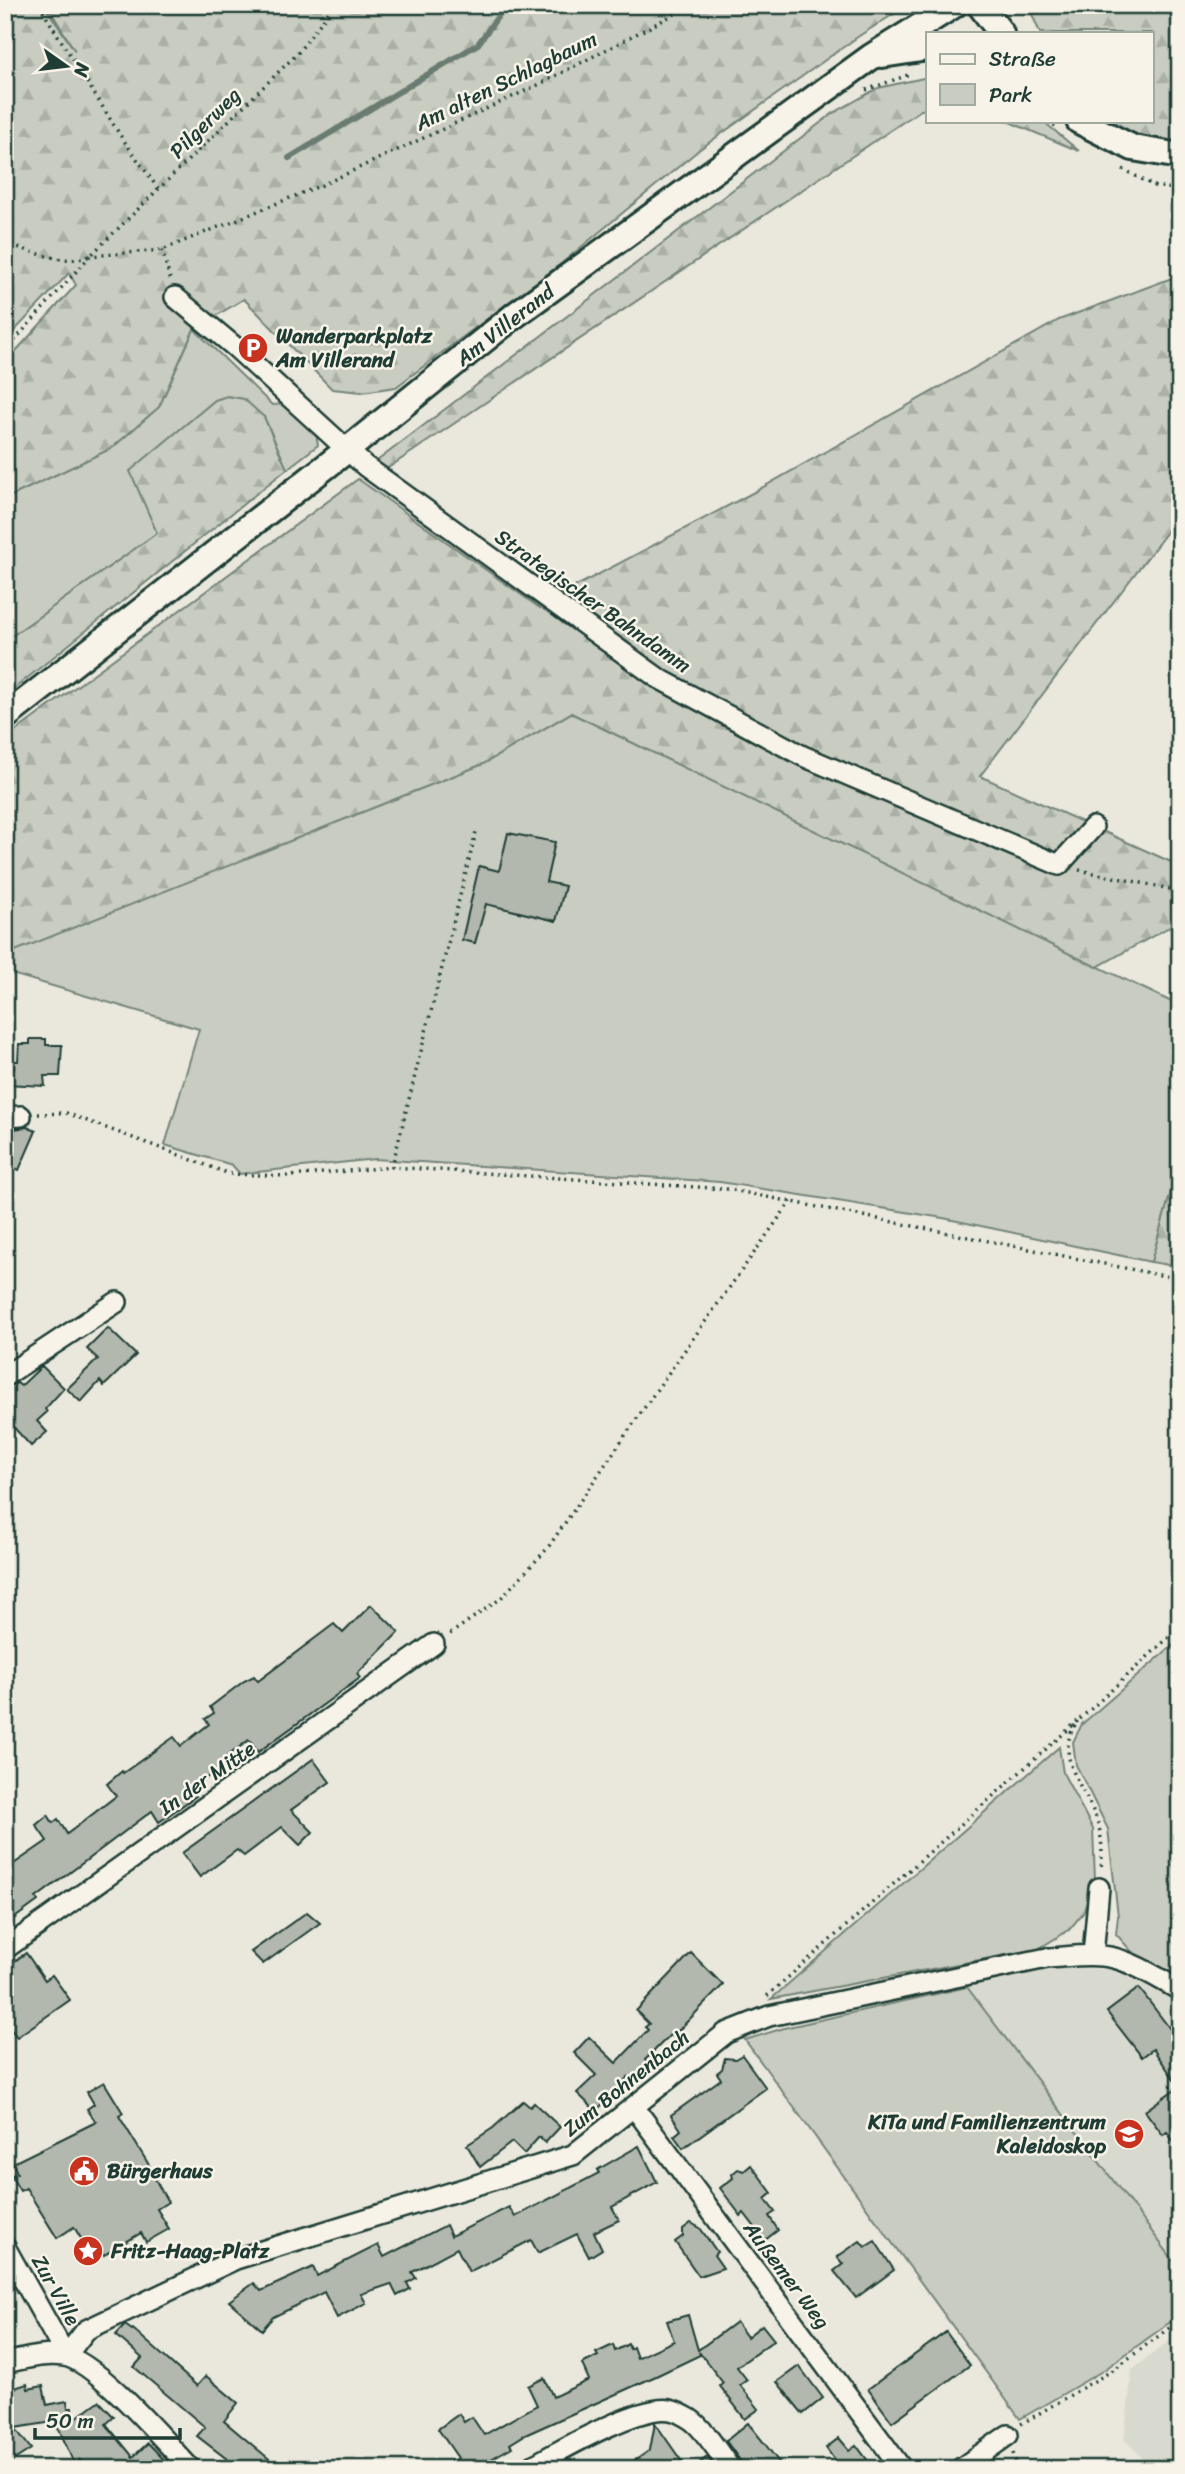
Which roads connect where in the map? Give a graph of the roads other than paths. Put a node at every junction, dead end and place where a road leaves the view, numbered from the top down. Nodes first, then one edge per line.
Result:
1 (954, 5) edge
2 (980, 5) edge
3 (1000, 32) edge
4 (926, 48) edge
5 (871, 57) junction
6 (1081, 122) edge
7 (1180, 156) edge
8 (175, 297) road end
9 (347, 450) junction
10 (5, 717) edge
11 (1093, 827) dead end
12 (117, 1301) dead end
13 (5, 1376) edge
14 (434, 1644) road end
15 (1099, 1888) road end
16 (7, 1945) edge
17 (1093, 1955) junction
18 (1180, 1990) edge
19 (634, 2108) junction
20 (5, 2247) edge
21 (75, 2360) junction
22 (5, 2363) edge
23 (1008, 2435) road end
24 (191, 2469) edge
25 (527, 2469) edge
26 (731, 2469) edge
27 (902, 2469) edge
28 (960, 2469) edge

1 - 5 main road, Am Villerand
2 - 3 main road
4 - 5 main road
5 - 9 main road, Am Villerand
6 - 7 main road
8 - 9 street, Strategischer Bahndamm
9 - 10 main road, Am Villerand
9 - 11 street, Strategischer Bahndamm
12 - 13 street
14 - 16 street, In der Mitte
15 - 17 street
17 - 18 street, Zum Bohnenbach
17 - 19 street, Zum Bohnenbach
19 - 21 street, Zum Bohnenbach
19 - 27 street, Außemer Weg
20 - 21 street, Zur Ville
21 - 22 street
21 - 24 street, Zur Ville
23 - 28 street
25 - 26 street

